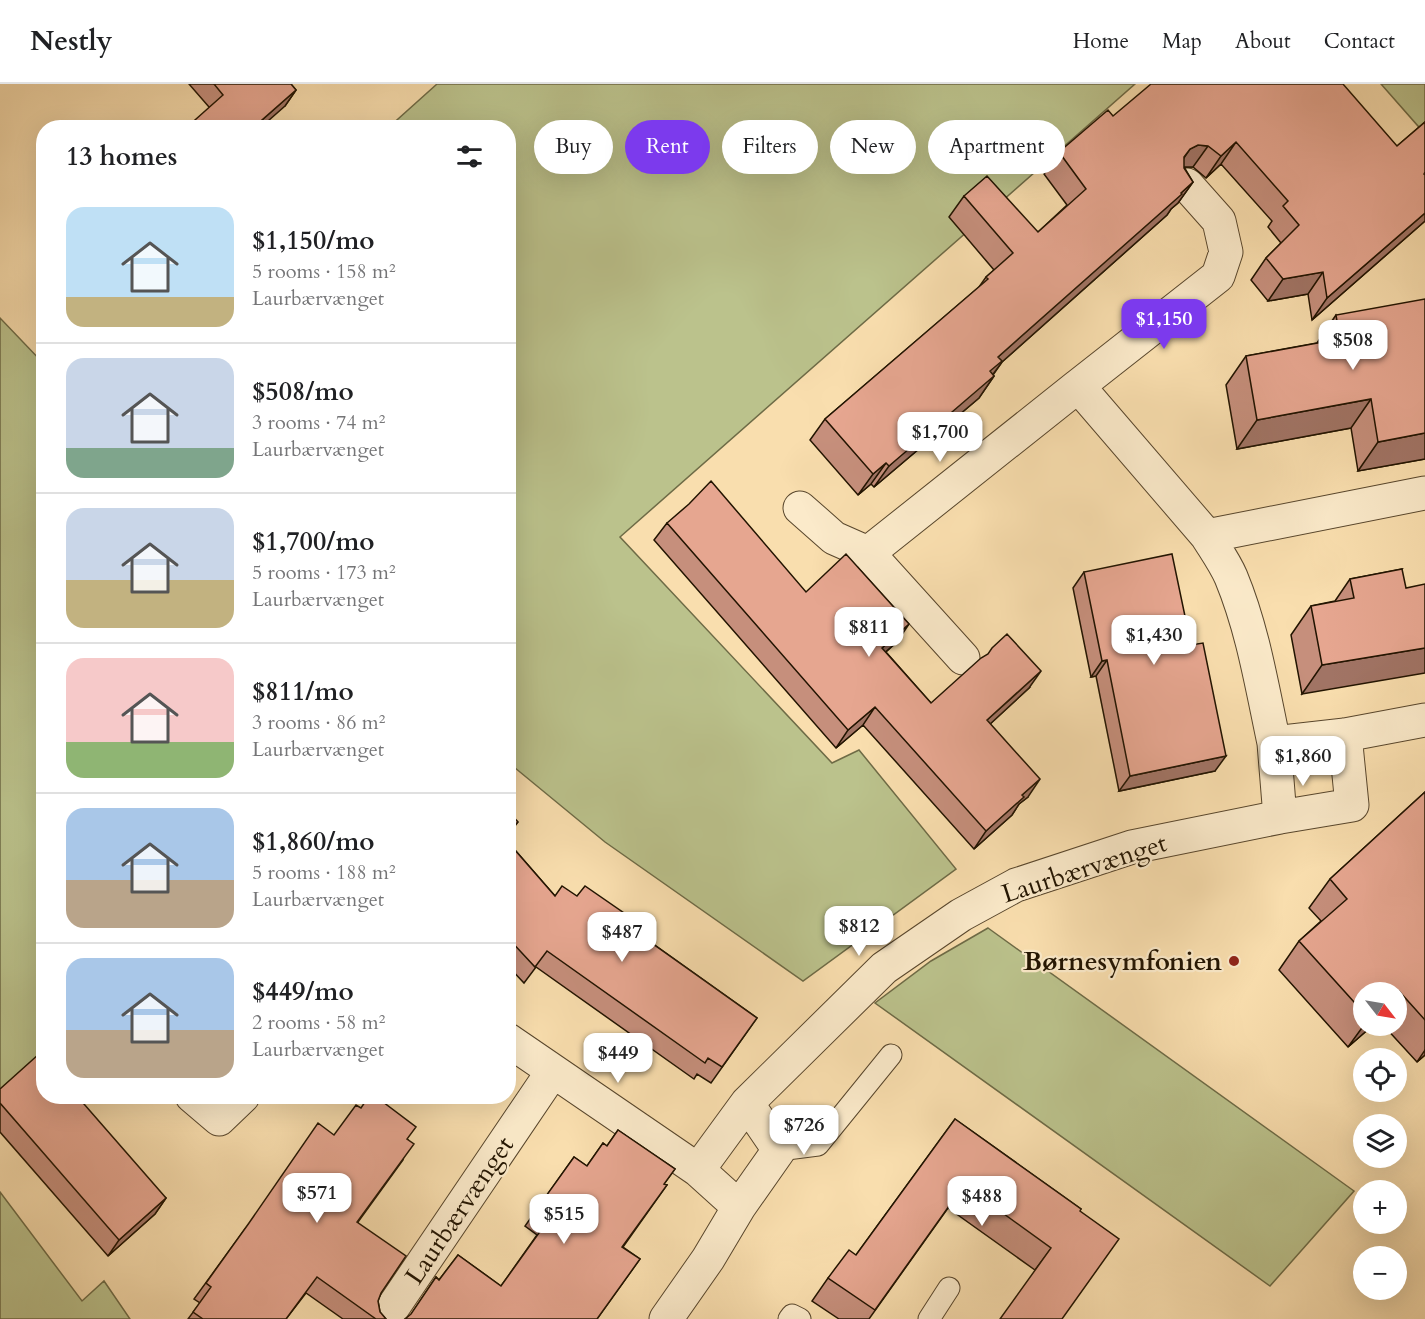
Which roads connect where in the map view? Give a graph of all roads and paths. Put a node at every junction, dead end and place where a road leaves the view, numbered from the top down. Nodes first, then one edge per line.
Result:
1 (1187, 185) edge
2 (1078, 386) junction
3 (1425, 493) edge
4 (800, 508) dead end
5 (1207, 536) junction
6 (868, 553) junction
7 (963, 658) dead end
8 (1425, 720) edge
9 (1345, 735) junction
10 (1274, 743) junction
11 (1280, 817) junction
12 (516, 1046) edge
13 (891, 1055) dead end
14 (553, 1071) junction
15 (747, 1103) junction
16 (201, 1104) edge
17 (235, 1104) edge
18 (779, 1150) junction
19 (698, 1170) junction
20 (739, 1207) junction
21 (950, 1288) dead end
22 (385, 1319) edge
23 (666, 1319) edge
24 (789, 1319) edge
25 (800, 1319) edge
26 (929, 1319) edge

1 - 2 street
2 - 5 street
2 - 6 street
3 - 5 street
4 - 6 street
5 - 10 street
6 - 7 street
8 - 9 street
9 - 10 street
9 - 11 street, Laurbærvænget
10 - 11 street
11 - 15 street, Laurbærvænget
12 - 14 street
13 - 18 lane
14 - 19 street
14 - 22 street, Laurbærvænget
15 - 18 street
15 - 19 street, Laurbærvænget
16 - 17 street
18 - 20 street
19 - 20 street
20 - 23 street
21 - 26 lane
24 - 25 lane

